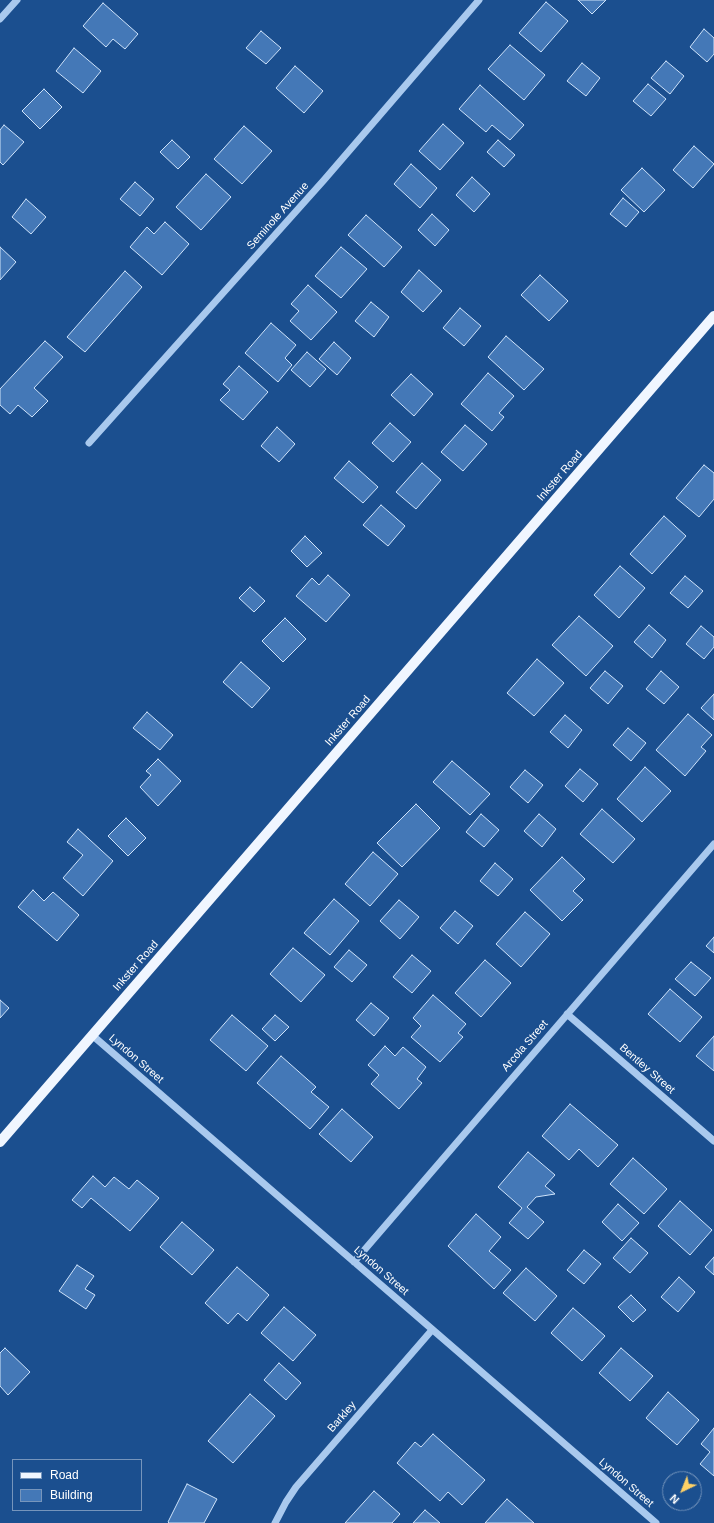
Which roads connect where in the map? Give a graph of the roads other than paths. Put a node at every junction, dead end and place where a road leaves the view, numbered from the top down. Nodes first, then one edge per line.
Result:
1 (17, 0) edge
2 (476, 1) edge
3 (0, 19) edge
4 (714, 316) edge
5 (89, 443) dead end
6 (714, 844) edge
7 (567, 1014) junction
8 (92, 1035) junction
9 (714, 1141) edge
10 (0, 1142) edge
11 (354, 1262) junction
12 (432, 1330) junction
13 (275, 1523) edge
14 (656, 1523) edge

1 - 3 street
2 - 5 street, Seminole Avenue
4 - 8 main road, Inkster Road
6 - 7 street, Arcola Street
7 - 9 street, Bentley Street
7 - 11 street, Arcola Street
8 - 10 main road, Inkster Road
8 - 11 street, Lyndon Street
11 - 12 street, Lyndon Street
12 - 13 street, Barkley
12 - 14 street, Lyndon Street

